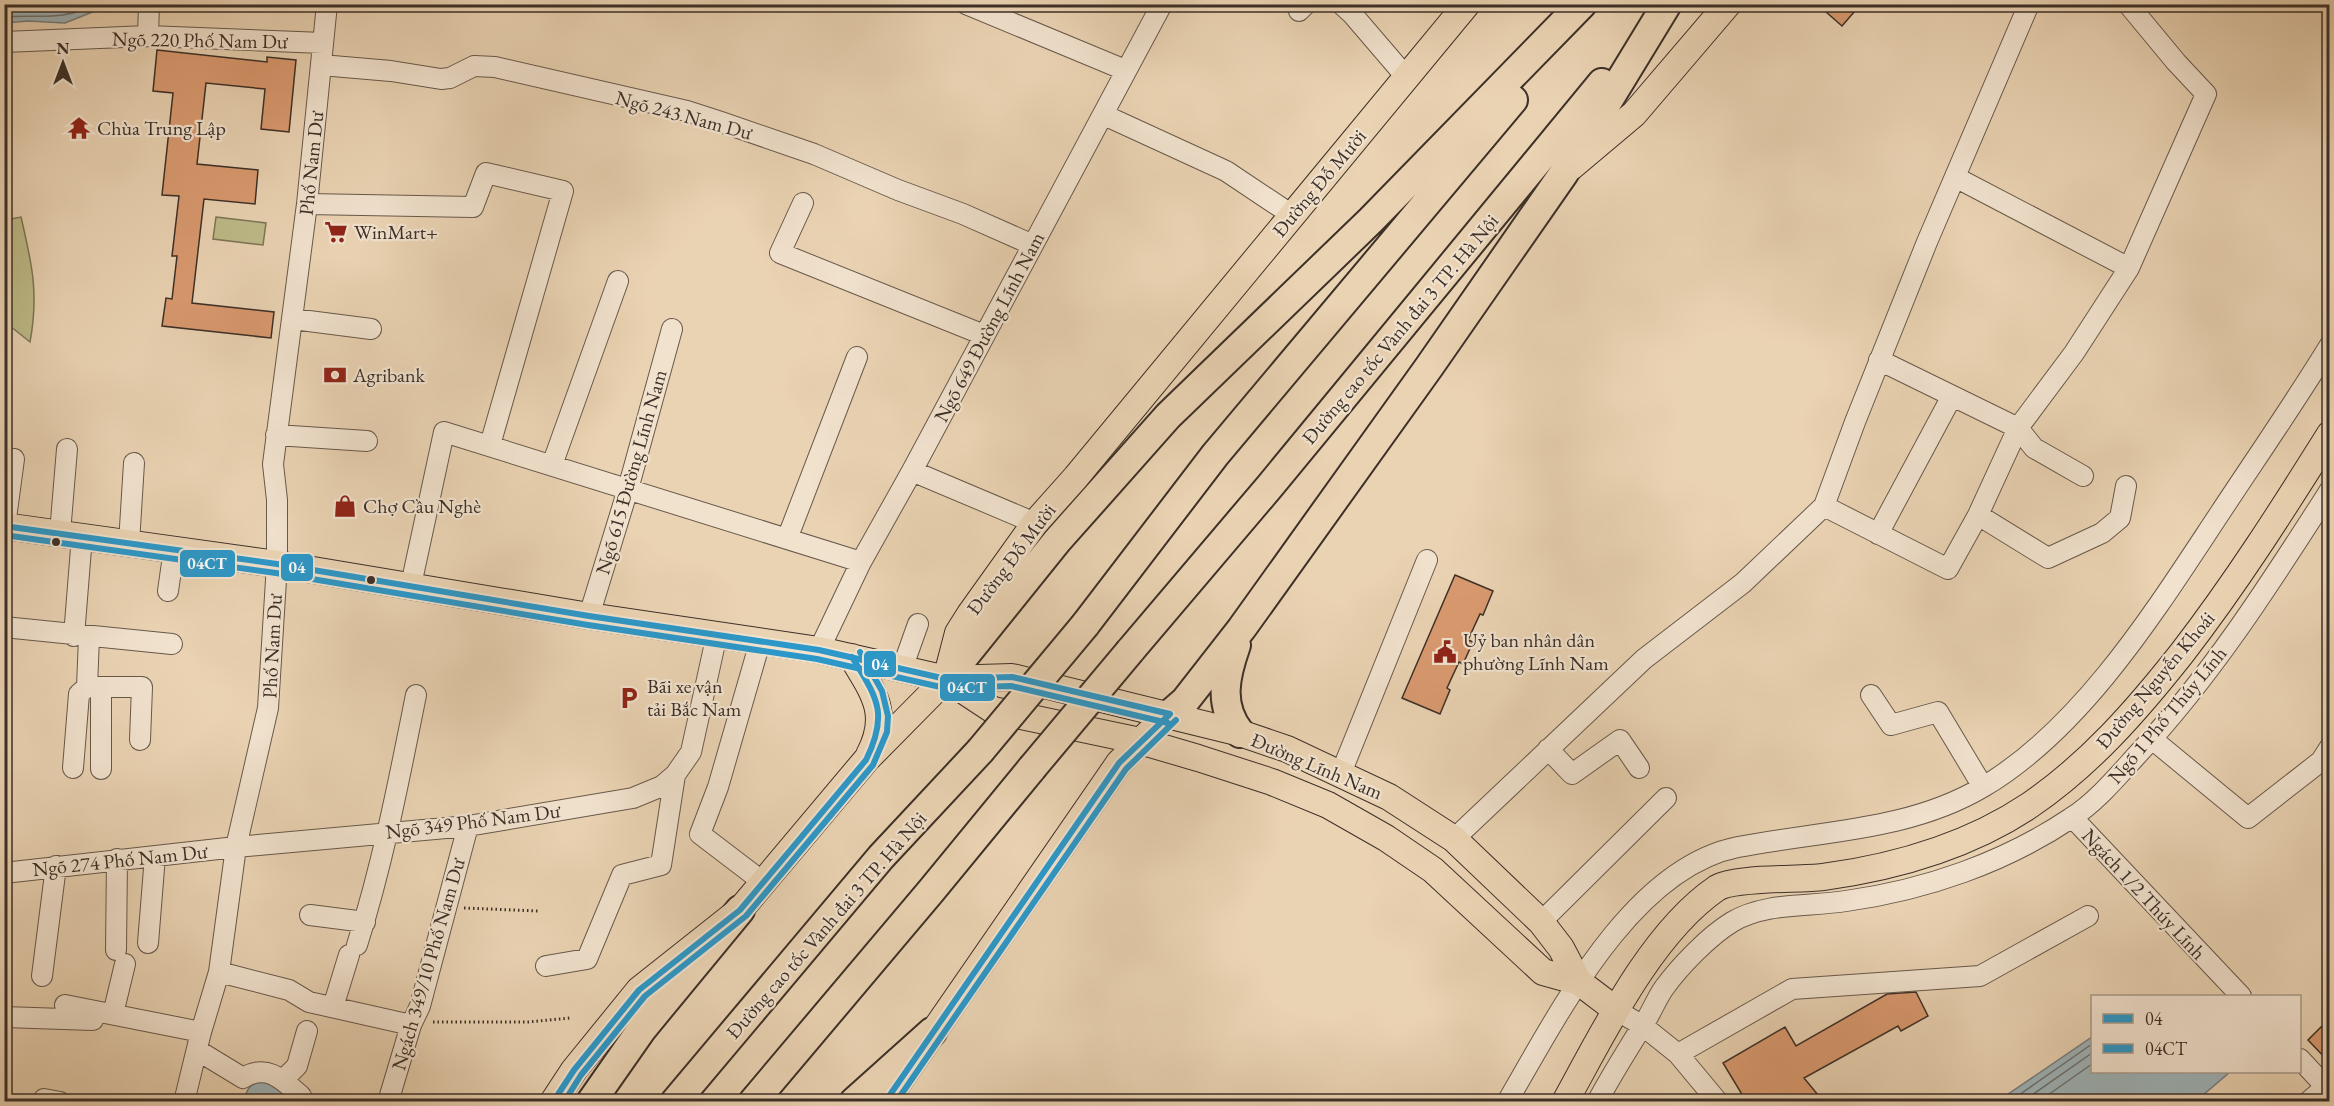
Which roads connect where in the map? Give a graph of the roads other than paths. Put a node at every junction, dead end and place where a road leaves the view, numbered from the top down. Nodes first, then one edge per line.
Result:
1 (148, 4) edge
2 (327, 4) edge
3 (966, 4) edge
4 (1162, 4) edge
5 (1341, 4) edge
6 (1467, 4) edge
7 (1582, 4) edge
8 (1594, 4) edge
9 (1667, 4) edge
10 (1728, 4) edge
11 (2029, 4) edge
12 (2128, 4) edge
13 (148, 36) junction
14 (4, 42) edge
15 (323, 43) junction
16 (321, 65) junction
17 (1125, 70) junction
18 (1407, 78) junction
19 (1104, 115) junction
20 (1564, 173) junction
21 (1955, 177) junction
22 (803, 203) dead end
23 (307, 204) junction
24 (1292, 215) junction
25 (1033, 245) junction
26 (2128, 268) junction
27 (618, 281) dead end
28 (293, 319) junction
29 (371, 329) dead end
30 (672, 329) dead end
31 (984, 335) junction
32 (2330, 345) edge
33 (857, 357) dead end
34 (1879, 360) junction
35 (1952, 396) junction
36 (2019, 428) junction
37 (2330, 434) edge
38 (276, 435) junction
39 (367, 441) dead end
40 (489, 445) junction
41 (67, 449) dead end
42 (14, 459) dead end
43 (134, 464) dead end
44 (552, 465) junction
45 (912, 471) junction
46 (2083, 476) dead end
47 (2126, 486) dead end
48 (628, 489) junction
49 (2330, 490) edge
50 (1824, 506) junction
51 (1978, 515) junction
52 (2323, 517) edge
53 (1035, 523) junction
54 (5, 526) edge
55 (1878, 534) junction
56 (71, 535) junction
57 (787, 540) junction
58 (129, 543) junction
59 (174, 549) junction
60 (1426, 560) dead end
61 (861, 562) junction
62 (277, 564) junction
63 (411, 585) junction
64 (168, 591) dead end
65 (589, 615) junction
66 (918, 624) dead end
67 (4, 627) edge
68 (1242, 628) junction
69 (717, 634) junction
70 (82, 637) junction
71 (760, 642) junction
72 (172, 644) dead end
73 (819, 650) junction
74 (852, 657) junction
75 (902, 669) junction
76 (946, 680) junction
77 (94, 687) junction
78 (1871, 694) dead end
79 (416, 695) dead end
80 (1170, 714) junction
81 (1240, 733) junction
82 (2152, 739) junction
83 (140, 741) dead end
84 (1140, 741) junction
85 (1548, 749) junction
86 (2327, 757) edge
87 (866, 760) junction
88 (73, 768) dead end
89 (1639, 768) dead end
90 (101, 769) dead end
91 (1341, 773) junction
92 (675, 775) junction
93 (1983, 787) junction
94 (1666, 798) dead end
95 (2072, 817) junction
96 (468, 826) junction
97 (389, 833) junction
98 (1454, 839) junction
99 (236, 847) junction
100 (155, 856) junction
101 (117, 860) junction
102 (56, 866) junction
103 (4, 873) edge
104 (763, 882) junction
105 (740, 910) junction
106 (310, 915) dead end
107 (2088, 916) dead end
108 (364, 922) junction
109 (1541, 922) junction
110 (148, 943) dead end
111 (546, 966) dead end
112 (219, 972) junction
113 (42, 976) dead end
114 (1580, 982) junction
115 (2240, 995) edge
116 (65, 1005) dead end
117 (333, 1007) junction
118 (1616, 1010) junction
119 (4, 1017) edge
120 (112, 1018) junction
121 (412, 1021) junction
122 (1643, 1026) junction
123 (307, 1031) dead end
124 (932, 1032) junction
125 (199, 1041) junction
126 (1678, 1054) junction
127 (2301, 1060) edge
128 (283, 1080) junction
129 (2328, 1085) edge
130 (301, 1096) dead end
131 (44, 1101) edge
132 (60, 1101) edge
133 (184, 1101) edge
134 (388, 1101) edge
135 (553, 1101) edge
136 (591, 1101) edge
137 (675, 1101) edge
138 (753, 1101) edge
139 (854, 1101) edge
140 (885, 1101) edge
141 (1507, 1101) edge
142 (1565, 1101) edge
143 (1597, 1101) edge
144 (1718, 1101) edge
145 (2308, 1101) edge

1 - 13 street
2 - 15 street, Phố Nam Dư
3 - 17 street
4 - 17 street, Ngõ 649 Đường Lĩnh Nam
5 - 18 street
6 - 18 main road, Đường Đỗ Mười
7 - 76 highway
8 - 137 highway, Đường cao tốc Vành đai 3 TP. Hà Nội, bridge
9 - 20 highway
9 - 138 highway, Đường cao tốc Vành đai 3 TP. Hà Nội, bridge
10 - 20 main road
11 - 21 street
12 - 26 street
13 - 14 street, Ngõ 220 Phố Nam Dư
13 - 15 street, Ngõ 220 Phố Nam Dư
15 - 16 street, Phố Nam Dư
16 - 23 street, Phố Nam Dư
16 - 25 street, Ngõ 243 Nam Dư
17 - 19 street, Ngõ 649 Đường Lĩnh Nam
18 - 24 main road, Đường Đỗ Mười
19 - 24 street
19 - 25 street, Ngõ 649 Đường Lĩnh Nam
20 - 68 highway
21 - 26 street
21 - 34 street
22 - 31 street
23 - 28 street, Phố Nam Dư
23 - 40 street
24 - 53 main road, Đường Đỗ Mười
25 - 31 street, Ngõ 649 Đường Lĩnh Nam
26 - 36 street
27 - 44 street
28 - 29 street
28 - 38 street, Phố Nam Dư
30 - 48 street, Ngõ 615 Đường Lĩnh Nam
31 - 45 street, Ngõ 649 Đường Lĩnh Nam
32 - 93 street
33 - 57 street
34 - 35 street
34 - 50 street
35 - 36 street
35 - 55 street
36 - 46 street
36 - 51 street
37 - 118 main road, Đường Nguyễn Khoái
38 - 39 street
38 - 62 street, Phố Nam Dư
40 - 44 street
40 - 63 street
41 - 56 street
42 - 54 street
43 - 58 street
44 - 48 street
45 - 53 street
45 - 61 street, Ngõ 649 Đường Lĩnh Nam
47 - 51 street
48 - 57 street
48 - 65 street, Ngõ 615 Đường Lĩnh Nam
49 - 52 street, Ngõ 1 Phố Thúy Lĩnh
50 - 55 street
50 - 85 street
51 - 55 street
52 - 82 street, Ngõ 1 Phố Thúy Lĩnh
53 - 76 main road, Đường Đỗ Mười
54 - 56 main road, Đường Lĩnh Nam
56 - 58 main road, Đường Lĩnh Nam
56 - 70 street
57 - 61 street
58 - 59 main road, Đường Lĩnh Nam
59 - 62 main road, Đường Lĩnh Nam
59 - 64 street
60 - 91 street
61 - 73 street, Ngõ 649 Đường Lĩnh Nam
62 - 63 main road, Đường Lĩnh Nam
62 - 99 street, Phố Nam Dư
63 - 65 main road, Đường Lĩnh Nam
65 - 69 main road, Đường Lĩnh Nam
66 - 75 street
67 - 70 street
68 - 80 highway
68 - 81 highway
69 - 71 main road, Đường Lĩnh Nam
69 - 92 street, Ngõ 349 Phố Nam Dư
70 - 72 street
70 - 77 street
71 - 73 main road, Đường Lĩnh Nam
71 - 104 street
73 - 74 main road, Đường Lĩnh Nam
74 - 75 main road, Đường Lĩnh Nam
74 - 87 main road
75 - 76 main road, Đường Lĩnh Nam
76 - 80 main road, Đường Lĩnh Nam
76 - 84 main road, Đường Lĩnh Nam
76 - 87 main road
77 - 83 street
77 - 88 street
77 - 90 street
78 - 93 street
79 - 97 street
80 - 81 main road, Đường Lĩnh Nam
80 - 84 main road
81 - 91 main road, Đường Lĩnh Nam
82 - 86 street
82 - 95 street, Ngõ 1 Phố Thúy Lĩnh
84 - 114 main road, Đường Lĩnh Nam
84 - 124 main road
85 - 89 street
85 - 98 street
87 - 104 main road
91 - 98 main road, Đường Lĩnh Nam
92 - 96 street, Ngõ 349 Phố Nam Dư
92 - 111 street
93 - 114 street
94 - 109 street
95 - 115 street, Ngách 1/2 Thúy Lĩnh
95 - 122 street, Ngõ 1 Phố Thúy Lĩnh
96 - 97 street, Ngõ 349 Phố Nam Dư
96 - 121 street, Ngách 349/10 Phố Nam Dư
97 - 99 street, Ngõ 349 Phố Nam Dư
97 - 108 street
98 - 109 main road, Đường Lĩnh Nam
99 - 100 street, Ngõ 274 Phố Nam Dư
99 - 112 street, Phố Nam Dư
100 - 101 street, Ngõ 274 Phố Nam Dư
100 - 110 street
101 - 102 street, Ngõ 274 Phố Nam Dư
101 - 120 street
102 - 103 street, Ngõ 274 Phố Nam Dư
102 - 113 street
104 - 105 main road
105 - 135 main road
105 - 136 highway
106 - 108 street
107 - 126 street
108 - 117 street
109 - 114 main road, Đường Lĩnh Nam
112 - 117 street
112 - 125 street, Phố Nam Dư
114 - 118 main road, Đường Lĩnh Nam
114 - 141 street
116 - 120 street
117 - 121 street
118 - 122 street
118 - 142 main road, Đường Nguyễn Khoái
119 - 120 street
120 - 125 street
121 - 134 street, Ngách 349/10 Phố Nam Dư
122 - 126 street
122 - 143 street, Ngõ 1 Phố Thúy Lĩnh
123 - 128 street
124 - 139 highway
124 - 140 main road
125 - 128 street
125 - 133 street, Phố Nam Dư
126 - 144 street
127 - 129 street
128 - 130 street
129 - 145 street
131 - 132 street

